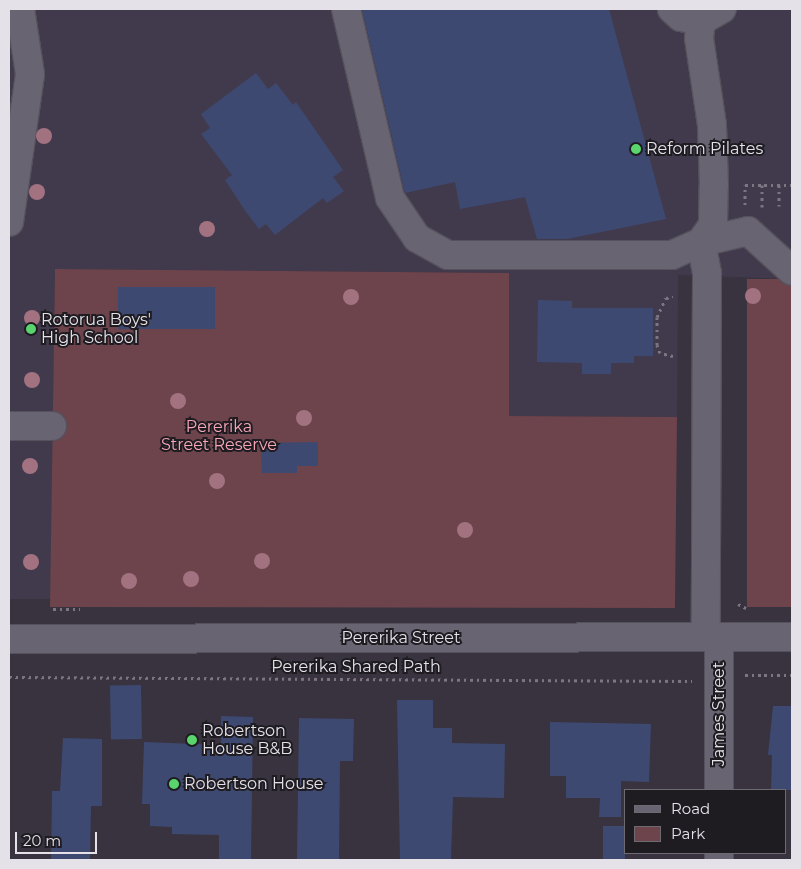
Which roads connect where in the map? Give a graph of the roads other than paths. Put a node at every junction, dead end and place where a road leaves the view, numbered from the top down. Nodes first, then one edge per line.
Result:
1 (20, 9) edge
2 (346, 9) edge
3 (672, 9) edge
4 (711, 15) edge
5 (9, 222) edge
6 (707, 233) junction
7 (792, 271) edge
8 (9, 426) edge
9 (52, 426) dead end
10 (713, 637) junction
11 (792, 638) edge
12 (9, 639) edge
13 (719, 789) edge

1 - 5 street
2 - 6 street
3 - 4 street
4 - 6 street, James Street
6 - 7 street
6 - 10 street, James Street
8 - 9 street
10 - 11 street, Pererika Street
10 - 12 street, Pererika Street
10 - 13 street, James Street

